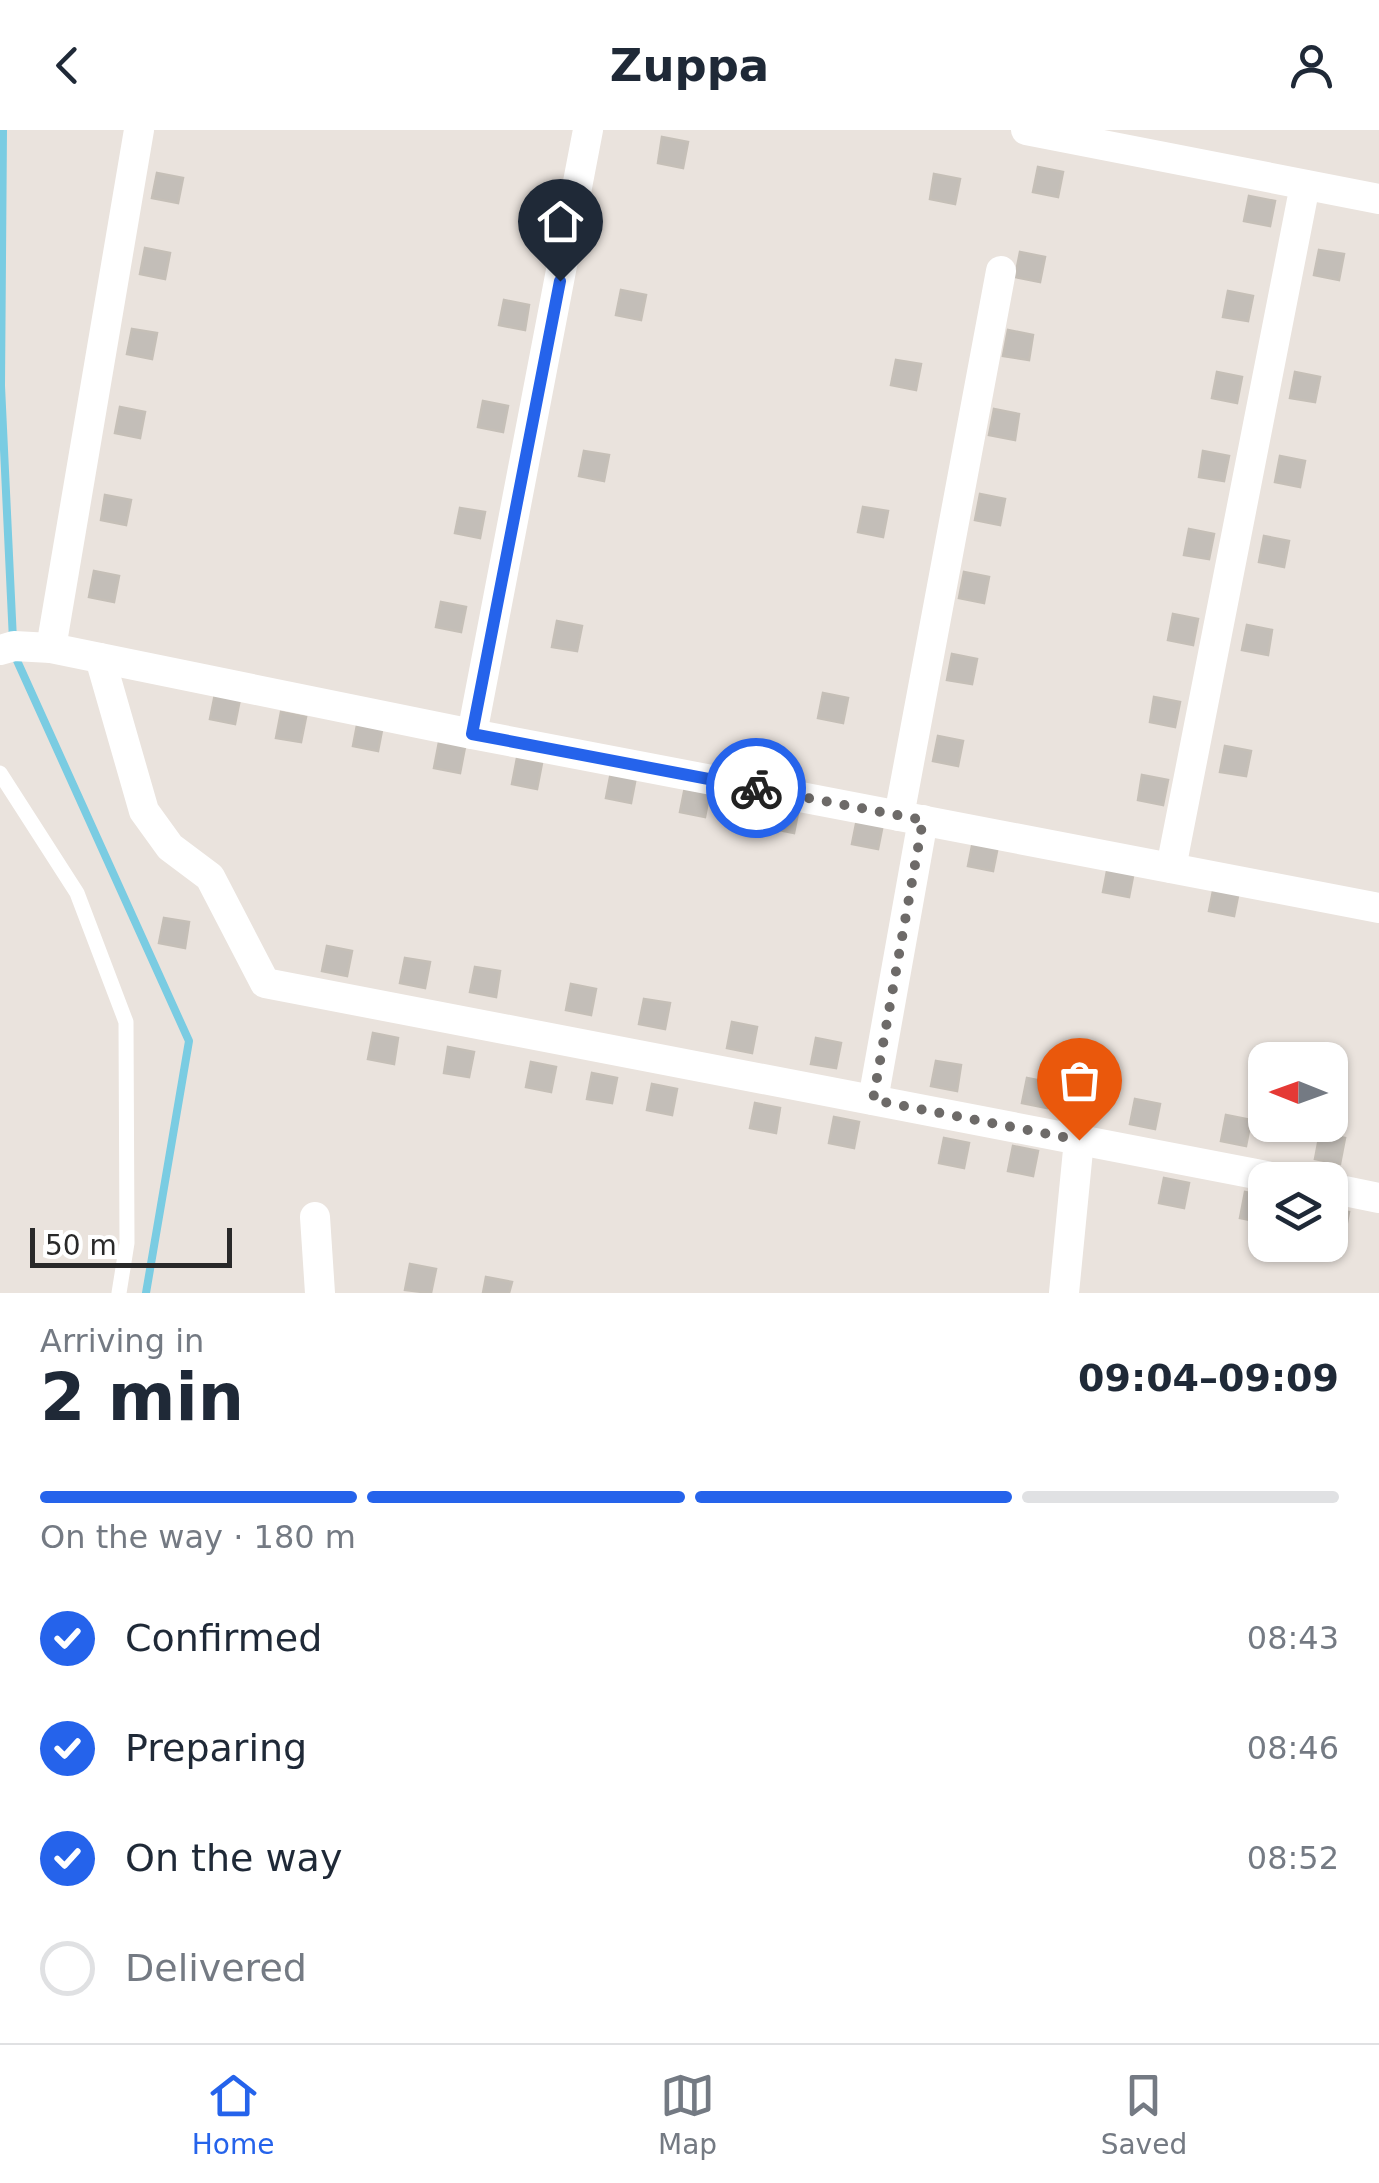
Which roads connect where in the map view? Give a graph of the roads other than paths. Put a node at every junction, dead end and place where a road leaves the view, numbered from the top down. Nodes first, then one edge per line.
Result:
1 (139, 130) edge
2 (588, 130) edge
3 (1026, 130) edge
4 (1306, 185) junction
5 (1379, 199) edge
6 (1001, 272) dead end
7 (51, 648) junction
8 (0, 650) edge
9 (100, 658) junction
10 (472, 734) junction
11 (0, 773) edge
12 (911, 818) junction
13 (1170, 868) junction
14 (1379, 908) edge
15 (873, 1100) junction
16 (1079, 1140) junction
17 (1248, 1172) edge
18 (1348, 1192) edge
19 (1379, 1198) edge
20 (315, 1217) dead end
21 (119, 1293) edge
22 (320, 1293) edge
23 (1064, 1293) edge

1 - 7 street
2 - 10 street
3 - 4 street
4 - 5 street
4 - 13 street
6 - 12 street
7 - 8 street
7 - 9 street
9 - 10 street
9 - 15 street
10 - 12 street
11 - 21 lane
12 - 13 street
12 - 15 street
13 - 14 street
15 - 16 street
16 - 17 street
16 - 23 street
18 - 19 street
20 - 22 street

